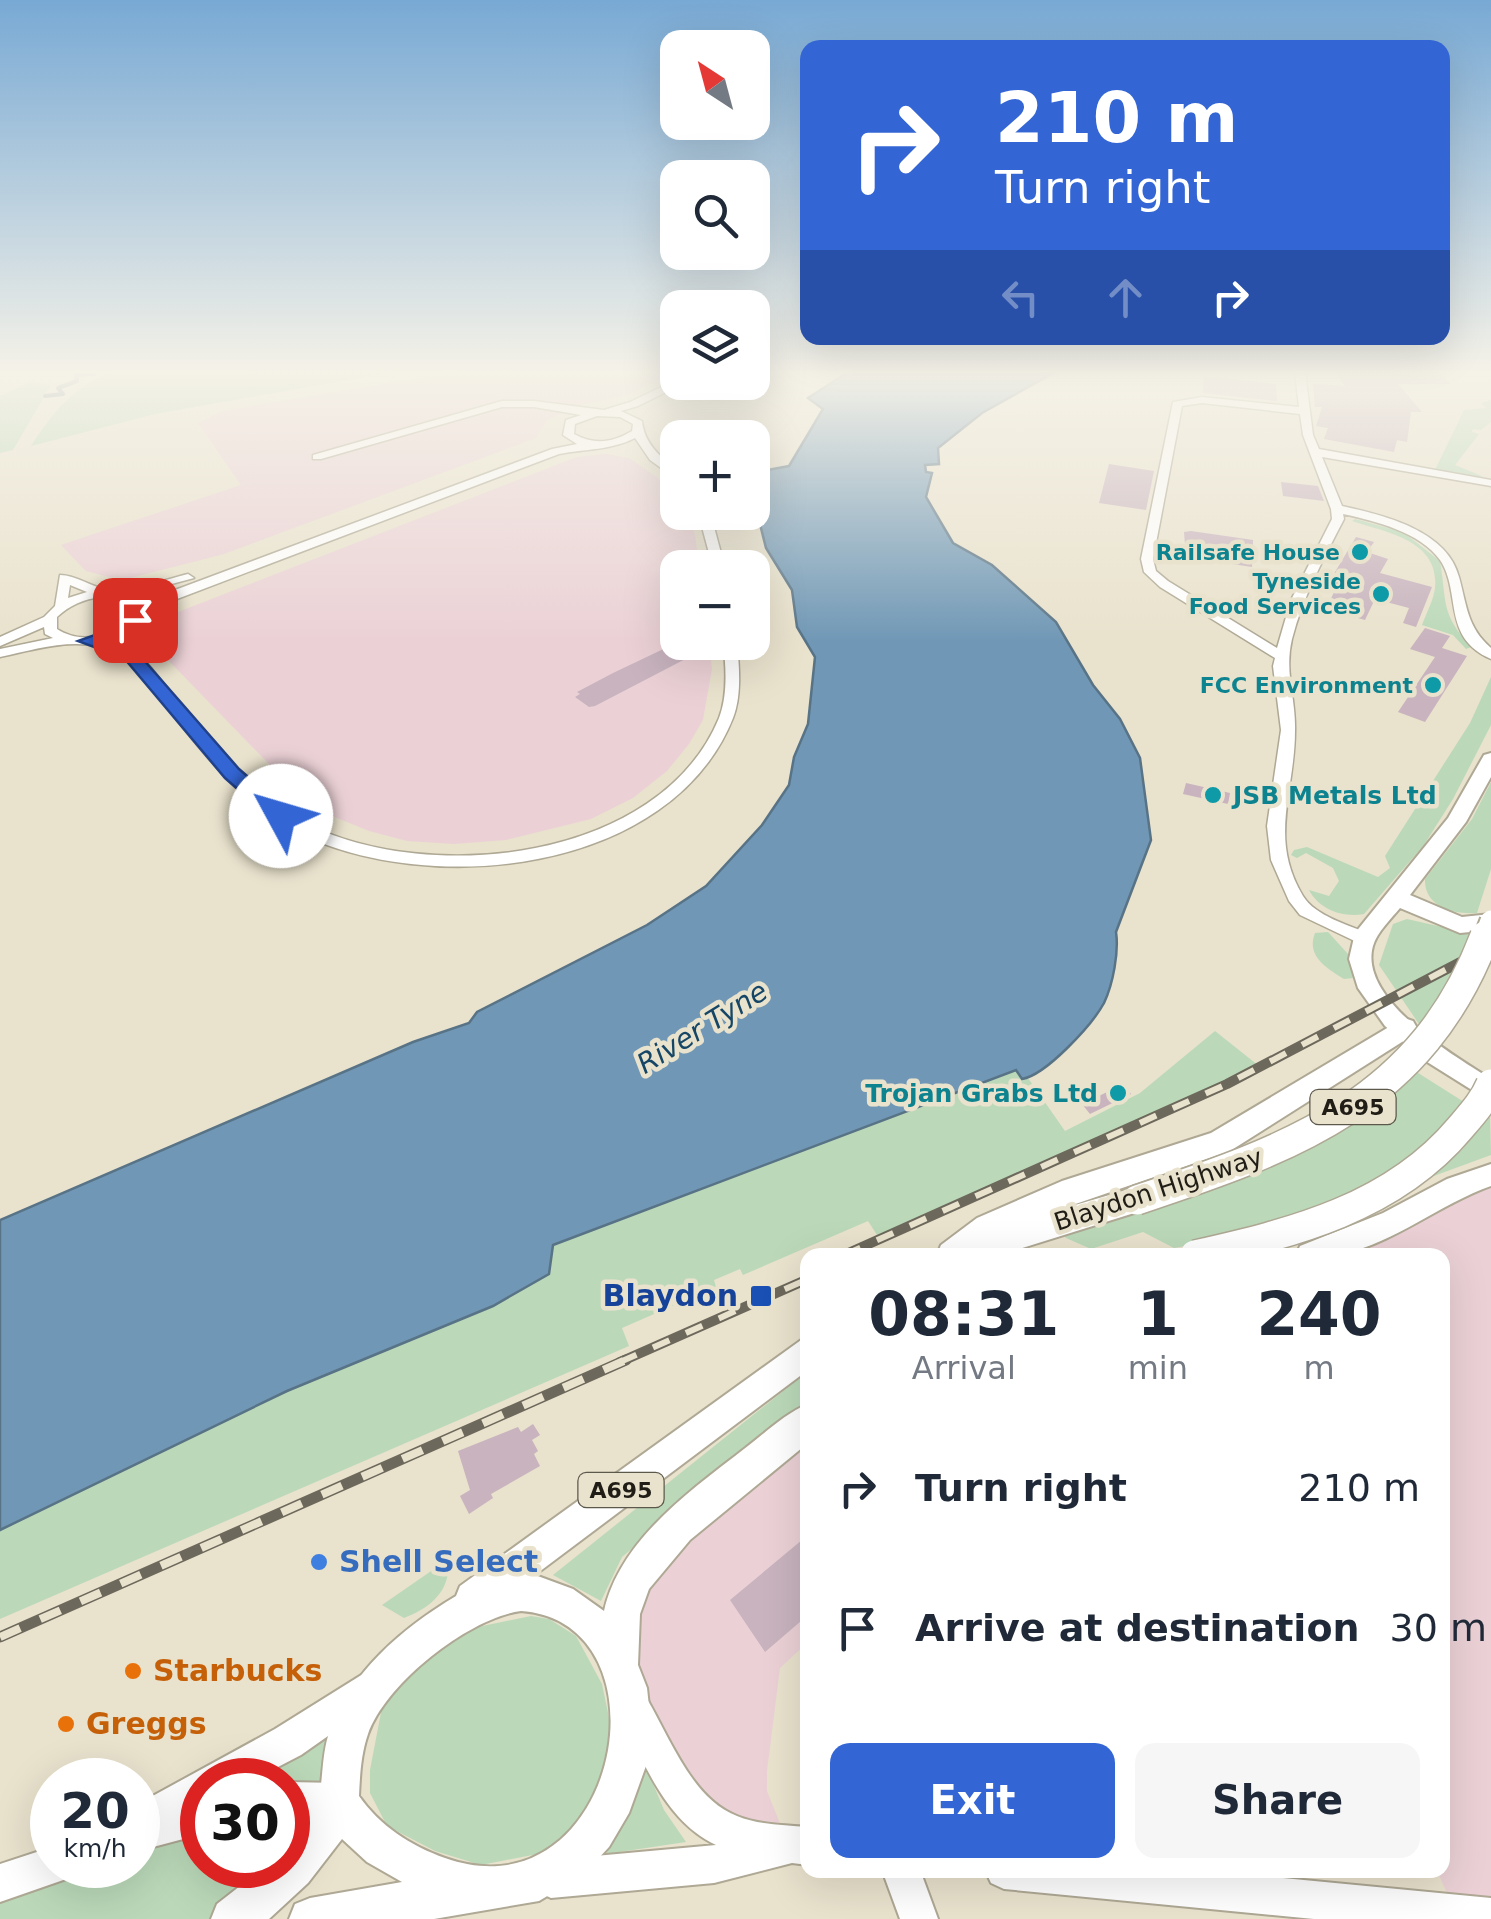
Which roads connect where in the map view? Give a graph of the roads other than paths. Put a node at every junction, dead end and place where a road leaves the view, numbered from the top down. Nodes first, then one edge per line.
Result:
1 (502, 462) edge
2 (527, 462) edge
3 (1165, 462) edge
4 (1319, 462) edge
5 (1371, 462) edge
6 (1491, 482) edge
7 (1338, 509) junction
8 (103, 592) junction
9 (120, 593) junction
10 (61, 607) junction
11 (136, 618) junction
12 (49, 620) junction
13 (66, 640) junction
14 (86, 641) junction
15 (0, 642) edge
16 (0, 653) edge
17 (130, 655) junction
18 (1491, 655) edge
19 (1282, 657) junction
20 (731, 660) edge
21 (1491, 759) edge
22 (1394, 897) junction
23 (1491, 922) edge
24 (1362, 939) junction
25 (1404, 1028) junction
26 (1487, 1089) edge
27 (1485, 1180) edge
28 (964, 1248) edge
29 (976, 1248) edge
30 (1227, 1248) edge
31 (1326, 1248) edge
32 (800, 1356) edge
33 (800, 1428) edge
34 (435, 1631) junction
35 (621, 1661) junction
36 (380, 1679) junction
37 (630, 1703) junction
38 (258, 1758) edge
39 (310, 1801) edge
40 (340, 1803) junction
41 (798, 1846) edge
42 (30, 1874) edge
43 (904, 1878) edge
44 (1054, 1878) edge
45 (538, 1880) junction
46 (0, 1884) edge
47 (478, 1890) junction
48 (1218, 1904) edge
49 (1468, 1917) edge
50 (232, 1919) edge
51 (310, 1919) edge
52 (919, 1919) edge

1 - 9 street
2 - 11 street
3 - 19 street
4 - 7 street
5 - 6 street
7 - 18 street
7 - 19 street
8 - 9 street
8 - 10 street
8 - 10 street
9 - 11 street
10 - 12 street
11 - 14 street
11 - 17 street
12 - 13 street
12 - 15 street
13 - 14 street
13 - 16 street
14 - 17 street
17 - 20 street
19 - 24 street
21 - 22 main road
22 - 23 main road
22 - 24 main road
23 - 29 main road, Blaydon Highway / A695, bridge
24 - 25 main road
25 - 26 main road
25 - 28 main road
26 - 30 main road, bridge
27 - 31 main road
32 - 34 main road, A695
33 - 35 main road, A695
34 - 35 main road
34 - 36 main road
35 - 37 main road
36 - 38 main road
36 - 40 main road
37 - 41 main road
37 - 45 main road
39 - 40 main road
40 - 47 main road
40 - 50 main road
41 - 45 main road
42 - 46 main road
43 - 52 main road
44 - 48 main road
45 - 47 main road
47 - 51 main road
48 - 49 main road

